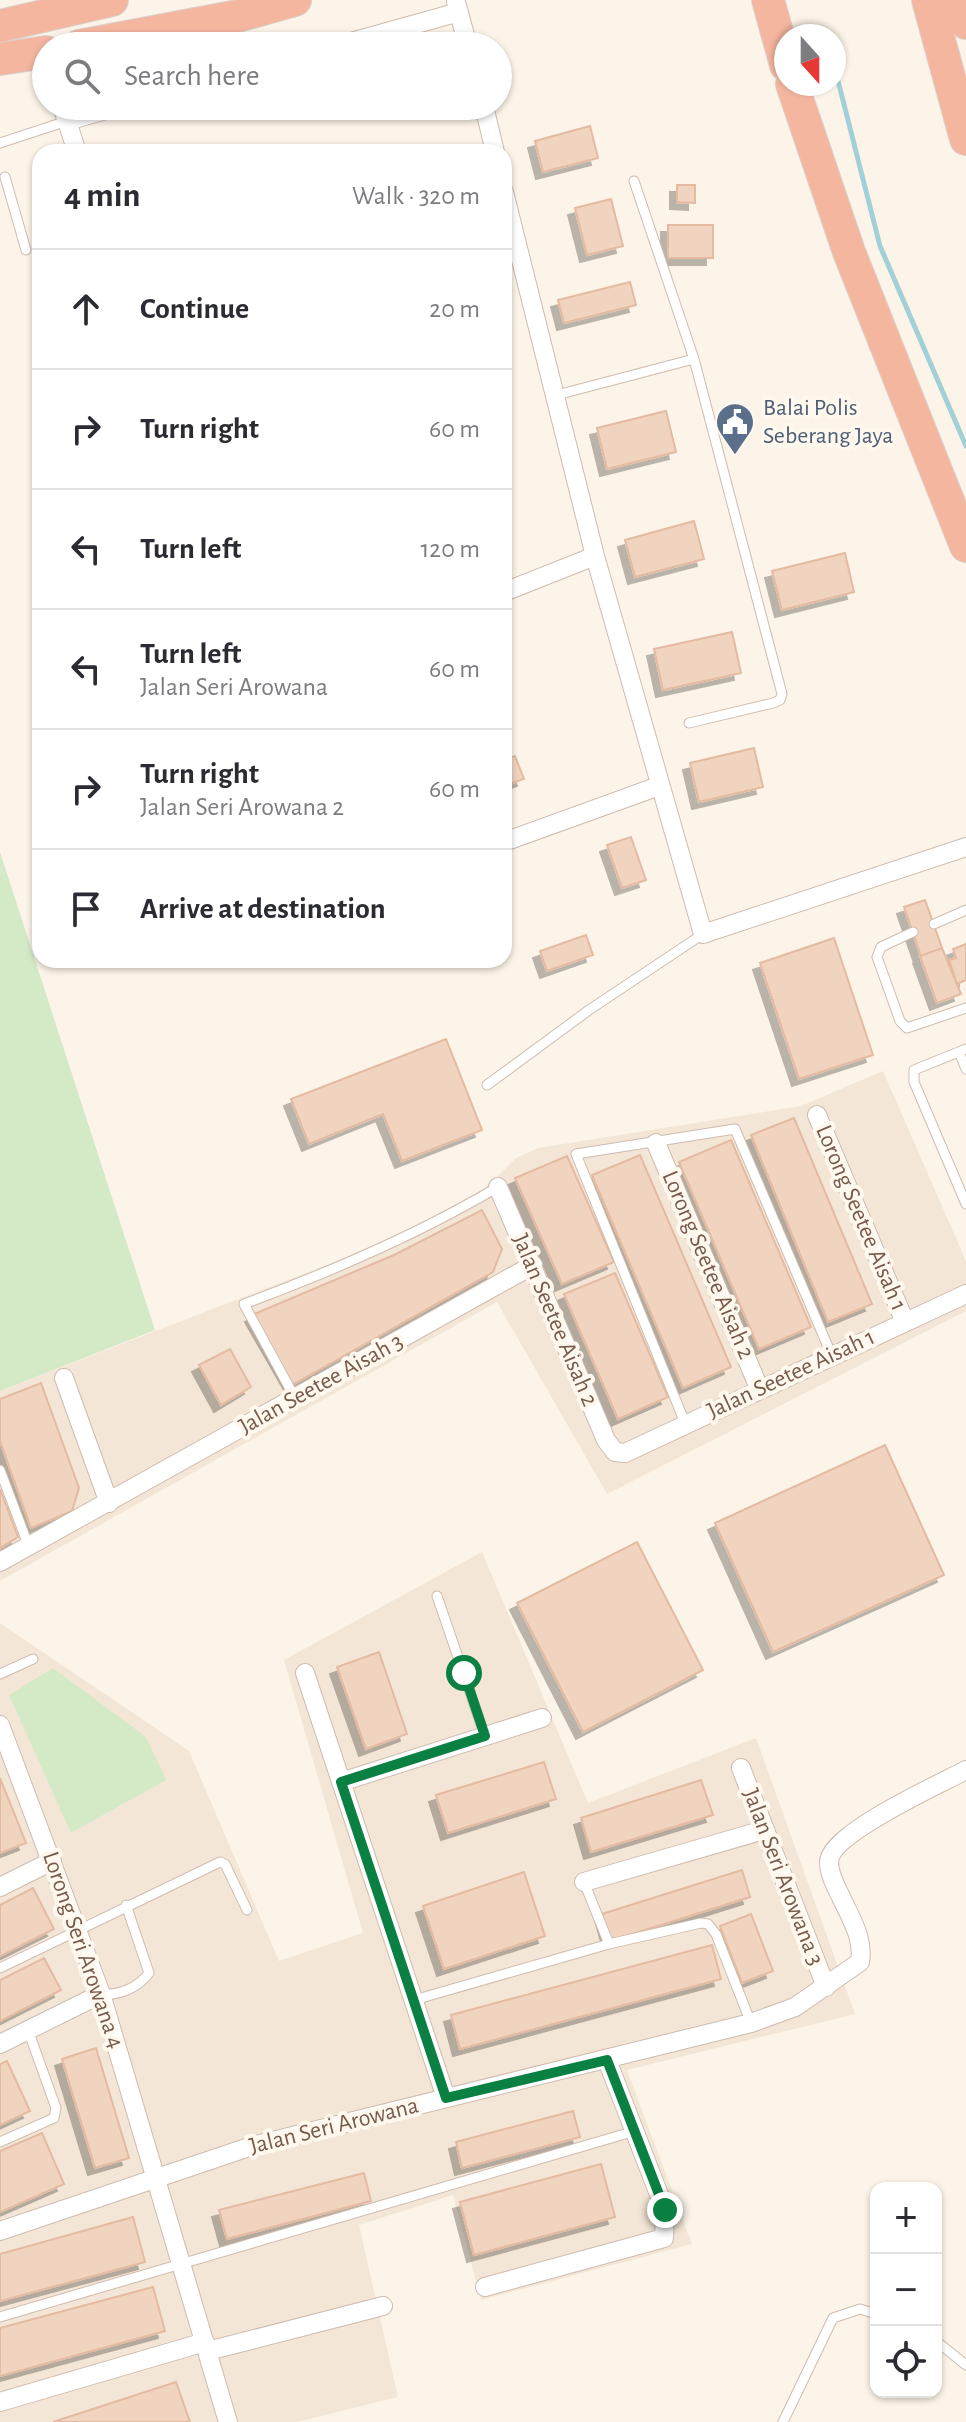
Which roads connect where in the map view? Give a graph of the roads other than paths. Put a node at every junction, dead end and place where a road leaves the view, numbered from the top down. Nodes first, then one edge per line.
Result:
1 (112, 0) edge
2 (295, 0) edge
3 (756, 0) edge
4 (768, 0) edge
5 (928, 0) edge
6 (960, 0) edge
7 (457, 6) edge
8 (966, 23) edge
9 (774, 24) edge
10 (0, 26) edge
11 (153, 32) edge
12 (379, 32) edge
13 (464, 32) edge
14 (774, 36) edge
15 (32, 55) edge
16 (0, 59) edge
17 (796, 96) edge
18 (49, 120) edge
19 (66, 120) edge
20 (487, 120) edge
21 (966, 139) edge
22 (0, 143) edge
23 (74, 144) edge
24 (493, 144) edge
25 (5, 177) dead end
26 (634, 181) dead end
27 (512, 225) edge
28 (26, 250) dead end
29 (694, 359) junction
30 (553, 396) junction
31 (966, 546) edge
32 (595, 556) junction
33 (512, 589) edge
34 (689, 723) dead end
35 (659, 786) junction
36 (512, 839) edge
37 (966, 847) edge
38 (966, 910) edge
39 (934, 924) dead end
40 (913, 932) dead end
41 (703, 934) junction
42 (966, 1008) edge
43 (963, 1051) edge
44 (966, 1069) edge
45 (487, 1085) dead end
46 (817, 1115) dead end
47 (656, 1143) junction
48 (498, 1187) joint
49 (966, 1204) edge
50 (533, 1265) junction
51 (966, 1294) edge
52 (905, 1322) junction
53 (832, 1356) junction
54 (64, 1378) dead end
55 (759, 1388) junction
56 (295, 1398) junction
57 (685, 1423) junction
58 (615, 1452) joint
59 (0, 1470) edge
60 (109, 1503) junction
61 (29, 1547) junction
62 (0, 1562) edge
63 (437, 1596) dead end
64 (33, 1659) dead end
65 (305, 1673) dead end
66 (0, 1674) edge
67 (542, 1718) dead end
68 (0, 1725) edge
69 (485, 1736) junction
70 (741, 1768) dead end
71 (966, 1770) edge
72 (341, 1782) junction
73 (764, 1830) junction
74 (52, 1861) junction
75 (584, 1882) joint
76 (0, 1887) edge
77 (126, 1905) junction
78 (247, 1910) dead end
79 (79, 1928) junction
80 (609, 1944) junction
81 (0, 1968) edge
82 (826, 1987) junction
83 (101, 1994) junction
84 (414, 2000) junction
85 (751, 2023) junction
86 (28, 2030) junction
87 (0, 2044) edge
88 (607, 2060) junction
89 (446, 2098) junction
90 (635, 2131) junction
91 (0, 2142) edge
92 (158, 2178) junction
93 (0, 2231) edge
94 (183, 2266) junction
95 (485, 2287) dead end
96 (383, 2306) dead end
97 (870, 2312) edge
98 (0, 2317) edge
99 (942, 2346) edge
100 (206, 2347) junction
101 (966, 2365) edge
102 (0, 2402) edge
103 (228, 2422) edge
104 (783, 2422) edge

1 - 10 highway
2 - 11 highway
3 - 14 highway
4 - 9 highway
5 - 21 highway
6 - 8 highway
7 - 12 street
7 - 13 street
15 - 16 highway
17 - 31 highway
18 - 22 lane
19 - 23 street
20 - 24 street
25 - 28 lane
26 - 29 lane
27 - 30 street
29 - 30 lane
29 - 34 lane
30 - 32 street
32 - 33 street
32 - 35 street
35 - 36 street
35 - 41 street
37 - 41 street
38 - 39 lane
40 - 42 lane
41 - 45 lane
43 - 44 lane
43 - 49 lane
46 - 52 street, Lorong Seetee Aisah 1
47 - 53 lane
47 - 55 street, Lorong Seetee Aisah 2
47 - 57 lane
48 - 50 street, Jalan Seetee Aisah 2
48 - 56 lane
50 - 56 street, Jalan Seetee Aisah 3
50 - 58 street, Jalan Seetee Aisah 2
51 - 52 street, Jalan Seetee Aisah 1
52 - 53 street, Jalan Seetee Aisah 1
53 - 55 street, Jalan Seetee Aisah 1
54 - 60 street
55 - 57 street, Jalan Seetee Aisah 1
56 - 60 street, Jalan Seetee Aisah 3
57 - 58 street, Jalan Seetee Aisah 1
59 - 61 lane
60 - 61 street, Jalan Seetee Aisah 3
61 - 62 street, Jalan Seetee Aisah 3
63 - 69 lane
64 - 66 lane
65 - 72 street
67 - 69 street
68 - 74 street, Lorong Seri Arowana 4
69 - 72 street
70 - 73 street, Jalan Seri Arowana 3
71 - 82 street, Jalan Seri Arowana
72 - 84 street
73 - 75 street
73 - 82 street, Jalan Seri Arowana 3
74 - 76 street
74 - 79 street, Lorong Seri Arowana 4
75 - 80 lane
77 - 78 lane
77 - 79 lane
77 - 83 lane
79 - 81 lane
79 - 83 street, Lorong Seri Arowana 4
80 - 84 lane
80 - 85 lane
82 - 85 street, Jalan Seri Arowana
83 - 86 street
83 - 92 street, Lorong Seri Arowana 4
84 - 89 street
85 - 88 street, Jalan Seri Arowana
86 - 87 street
86 - 91 lane
88 - 89 street, Jalan Seri Arowana
88 - 90 street
89 - 92 street, Jalan Seri Arowana
90 - 94 lane
90 - 95 street
92 - 93 street, Jalan Seri Arowana
92 - 94 street, Lorong Seri Arowana 4
94 - 98 lane
94 - 100 street, Lorong Seri Arowana 4
96 - 100 street
97 - 104 lane
99 - 101 lane
100 - 102 street
100 - 103 street, Lorong Seri Arowana 4

